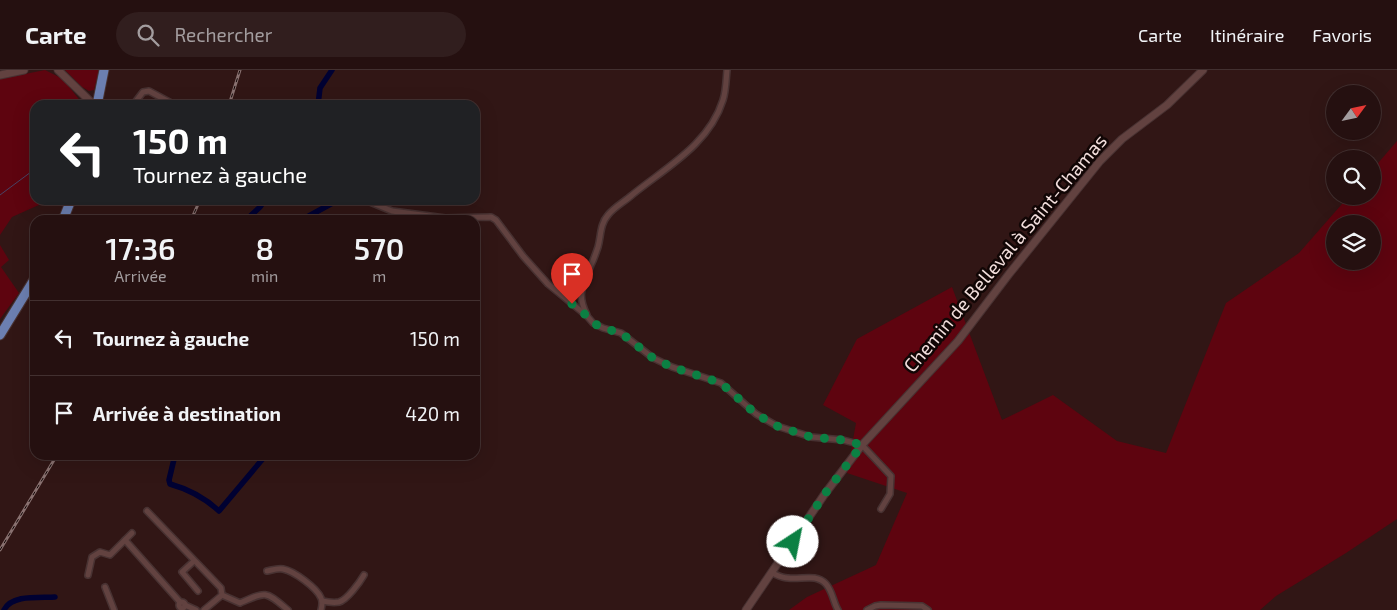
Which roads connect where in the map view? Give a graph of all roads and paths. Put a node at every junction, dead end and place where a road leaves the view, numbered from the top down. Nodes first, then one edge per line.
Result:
1 (24, 70) edge
2 (58, 70) edge
3 (727, 70) edge
4 (1203, 70) edge
5 (105, 72) edge
6 (0, 75) edge
7 (91, 100) edge
8 (97, 100) edge
9 (137, 100) edge
10 (166, 100) edge
11 (377, 205) edge
12 (422, 215) edge
13 (480, 217) edge
14 (30, 286) edge
15 (587, 316) junction
16 (0, 334) edge
17 (862, 445) junction
18 (881, 509) dead end
19 (147, 511) dead end
20 (132, 533) dead end
21 (124, 540) junction
22 (194, 561) junction
23 (267, 571) dead end
24 (772, 573) junction
25 (88, 575) dead end
26 (364, 575) dead end
27 (106, 587) dead end
28 (198, 591) dead end
29 (222, 595) junction
30 (322, 601) junction
31 (180, 606) edge
32 (114, 610) edge
33 (196, 610) edge
34 (204, 610) edge
35 (288, 610) edge
36 (322, 610) edge
37 (746, 610) edge
38 (838, 610) edge
39 (867, 610) edge
40 (928, 610) edge

1 - 6 street
2 - 7 street
3 - 15 street
4 - 17 street, Chemin de Belleval à Saint-Chamas
5 - 8 main road
9 - 10 street
11 - 12 street
13 - 15 street
14 - 16 main road
15 - 17 street
17 - 18 street
17 - 24 street, Chemin de Belleval à Saint-Chamas
19 - 22 street
20 - 21 street
21 - 25 street
21 - 31 street
22 - 28 street
22 - 29 street
23 - 30 street
24 - 37 street, Chemin de Belleval à Saint-Chamas
24 - 38 street
26 - 30 street
27 - 32 street
29 - 34 street
29 - 35 street
30 - 36 street
31 - 33 street
39 - 40 street

